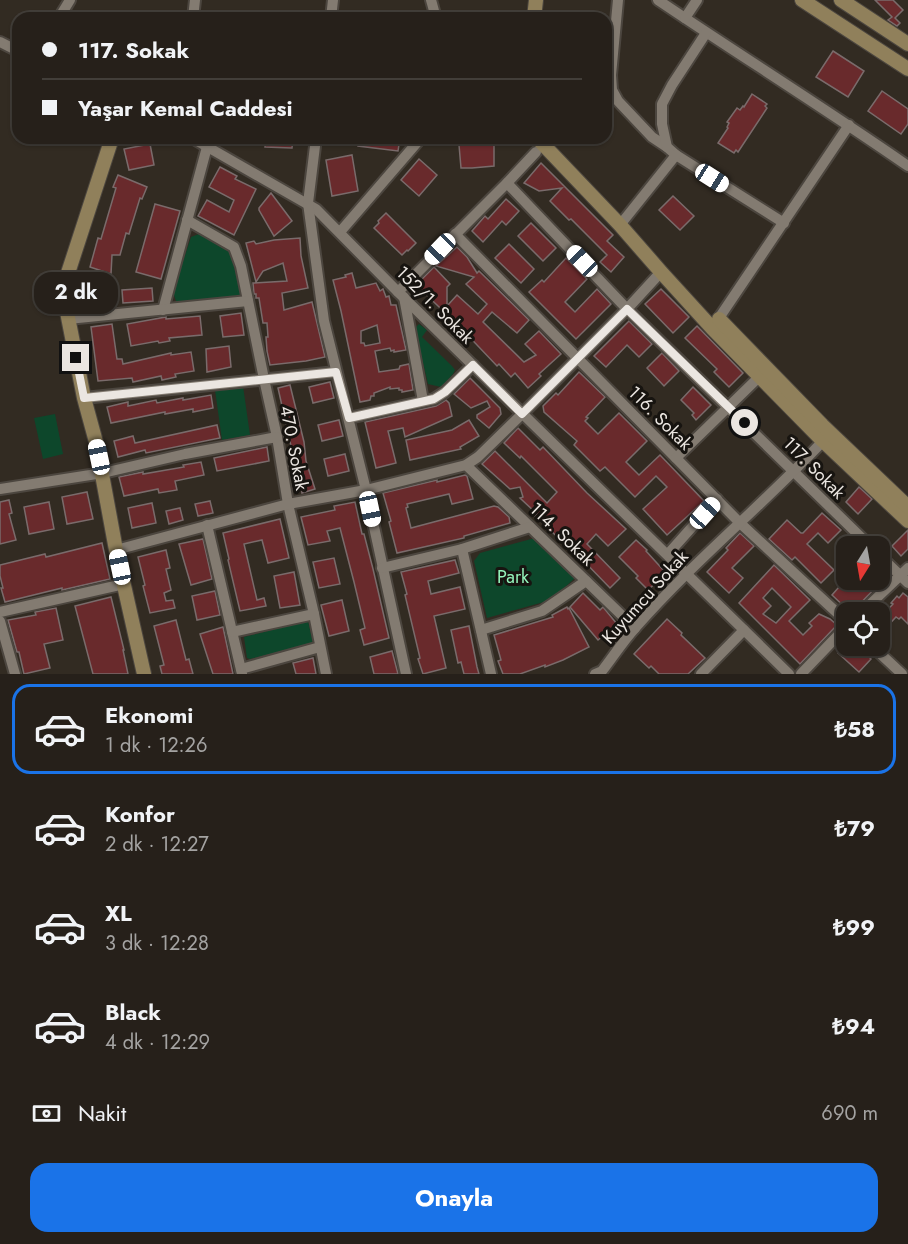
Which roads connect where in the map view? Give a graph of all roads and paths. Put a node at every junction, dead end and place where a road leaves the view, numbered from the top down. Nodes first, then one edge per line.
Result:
1 (618, 0) edge
2 (658, 0) edge
3 (697, 0) edge
4 (802, 0) edge
5 (841, 0) edge
6 (685, 18) junction
7 (706, 33) junction
8 (908, 44) edge
9 (612, 45) edge
10 (908, 69) edge
11 (612, 90) edge
12 (849, 125) junction
13 (110, 144) edge
14 (202, 144) edge
15 (315, 144) edge
16 (416, 144) edge
17 (536, 145) edge
18 (207, 147) junction
19 (667, 147) junction
20 (676, 155) junction
21 (908, 166) edge
22 (507, 183) junction
23 (308, 203) junction
24 (187, 220) junction
25 (784, 223) junction
26 (620, 225) junction
27 (340, 232) junction
28 (455, 234) junction
29 (661, 272) junction
30 (401, 295) junction
31 (248, 302) junction
32 (627, 309) junction
33 (163, 310) junction
34 (68, 319) junction
35 (715, 324) junction
36 (576, 358) junction
37 (473, 365) junction
38 (336, 372) junction
39 (759, 377) junction
40 (264, 380) junction
41 (84, 398) junction
42 (423, 401) junction
43 (728, 406) junction
44 (522, 414) junction
45 (349, 418) junction
46 (278, 436) junction
47 (823, 441) junction
48 (676, 458) junction
49 (466, 465) junction
50 (794, 472) junction
51 (103, 473) junction
52 (0, 489) edge
53 (366, 490) junction
54 (717, 499) junction
55 (288, 504) junction
56 (908, 507) edge
57 (908, 520) edge
58 (740, 523) junction
59 (207, 525) junction
60 (530, 527) junction
61 (860, 536) edge
62 (462, 549) junction
63 (116, 550) junction
64 (668, 554) junction
65 (890, 564) edge
66 (382, 568) junction
67 (687, 574) junction
68 (906, 576) edge
69 (586, 581) junction
70 (124, 584) junction
71 (874, 602) edge
72 (0, 612) edge
73 (836, 612) edge
74 (314, 614) junction
75 (0, 621) edge
76 (634, 628) junction
77 (481, 630) junction
78 (744, 630) junction
79 (232, 632) junction
80 (836, 637) edge
81 (320, 647) junction
82 (883, 656) edge
83 (241, 672) edge
84 (15, 674) edge
85 (144, 674) edge
86 (326, 674) edge
87 (406, 674) edge
88 (491, 674) edge
89 (595, 674) edge
90 (700, 674) edge
91 (789, 674) edge
92 (801, 674) edge
93 (902, 674) edge

1 - 9 street
2 - 6 street
3 - 6 street
4 - 10 street
5 - 8 street
6 - 7 street
7 - 12 street
7 - 19 street
11 - 19 street
12 - 21 street
12 - 25 street
13 - 34 street
14 - 18 street, 152/1. Sokak
15 - 23 street
16 - 27 street
17 - 22 street
17 - 26 street
18 - 23 street, 152/1. Sokak
18 - 24 street
19 - 20 street
20 - 25 street
20 - 26 street
22 - 28 street
22 - 32 street, 117. Sokak
23 - 27 street, 152/1. Sokak
23 - 38 street
24 - 31 street, 470. Sokak
24 - 33 street
25 - 35 street
26 - 29 street
27 - 30 street, 152/1. Sokak
28 - 30 street
28 - 36 street, 116. Sokak
29 - 32 street
29 - 35 street
30 - 37 street, 152/1. Sokak
30 - 42 street
31 - 33 street
31 - 40 street, 470. Sokak
32 - 36 street
32 - 43 street, 117. Sokak
33 - 34 street
34 - 41 street
35 - 39 street
35 - 56 street
36 - 44 street
36 - 48 street, 116. Sokak
37 - 42 street
37 - 44 street, 152/1. Sokak
38 - 40 street
38 - 45 street
39 - 43 street
39 - 47 street
40 - 41 street
40 - 46 street, 470. Sokak
41 - 51 street
42 - 45 street
43 - 48 street
43 - 50 street, 117. Sokak
44 - 49 street
44 - 64 street, 152/1. Sokak
45 - 53 street
46 - 51 street
46 - 55 street, 470. Sokak
47 - 50 street, Kuyumcu Sokak
47 - 57 street
48 - 54 street, 116. Sokak
49 - 53 street
49 - 60 street, 114. Sokak
50 - 58 street, Kuyumcu Sokak
50 - 61 street, 117. Sokak
51 - 52 street
51 - 63 street
53 - 55 street
53 - 66 street
54 - 58 street, 116. Sokak
54 - 64 street
55 - 59 street
55 - 74 street, 470. Sokak
58 - 67 street, Kuyumcu Sokak
58 - 73 street, 116. Sokak
59 - 63 street
59 - 79 street
60 - 62 street
60 - 69 street, 114. Sokak
62 - 66 street
62 - 77 street
63 - 70 street
64 - 67 street, 152/1. Sokak
65 - 68 street
66 - 87 street
67 - 76 street, Kuyumcu Sokak
67 - 78 street, 152/1. Sokak
68 - 71 street
69 - 76 street, 114. Sokak
69 - 77 street
70 - 72 street
70 - 85 street
74 - 79 street
74 - 81 street, 470. Sokak
75 - 84 street
76 - 89 street, Kuyumcu Sokak
77 - 88 street
78 - 90 street
78 - 91 street, 152/1. Sokak
79 - 83 street
80 - 92 street
81 - 83 street
81 - 86 street, 470. Sokak
82 - 93 street

